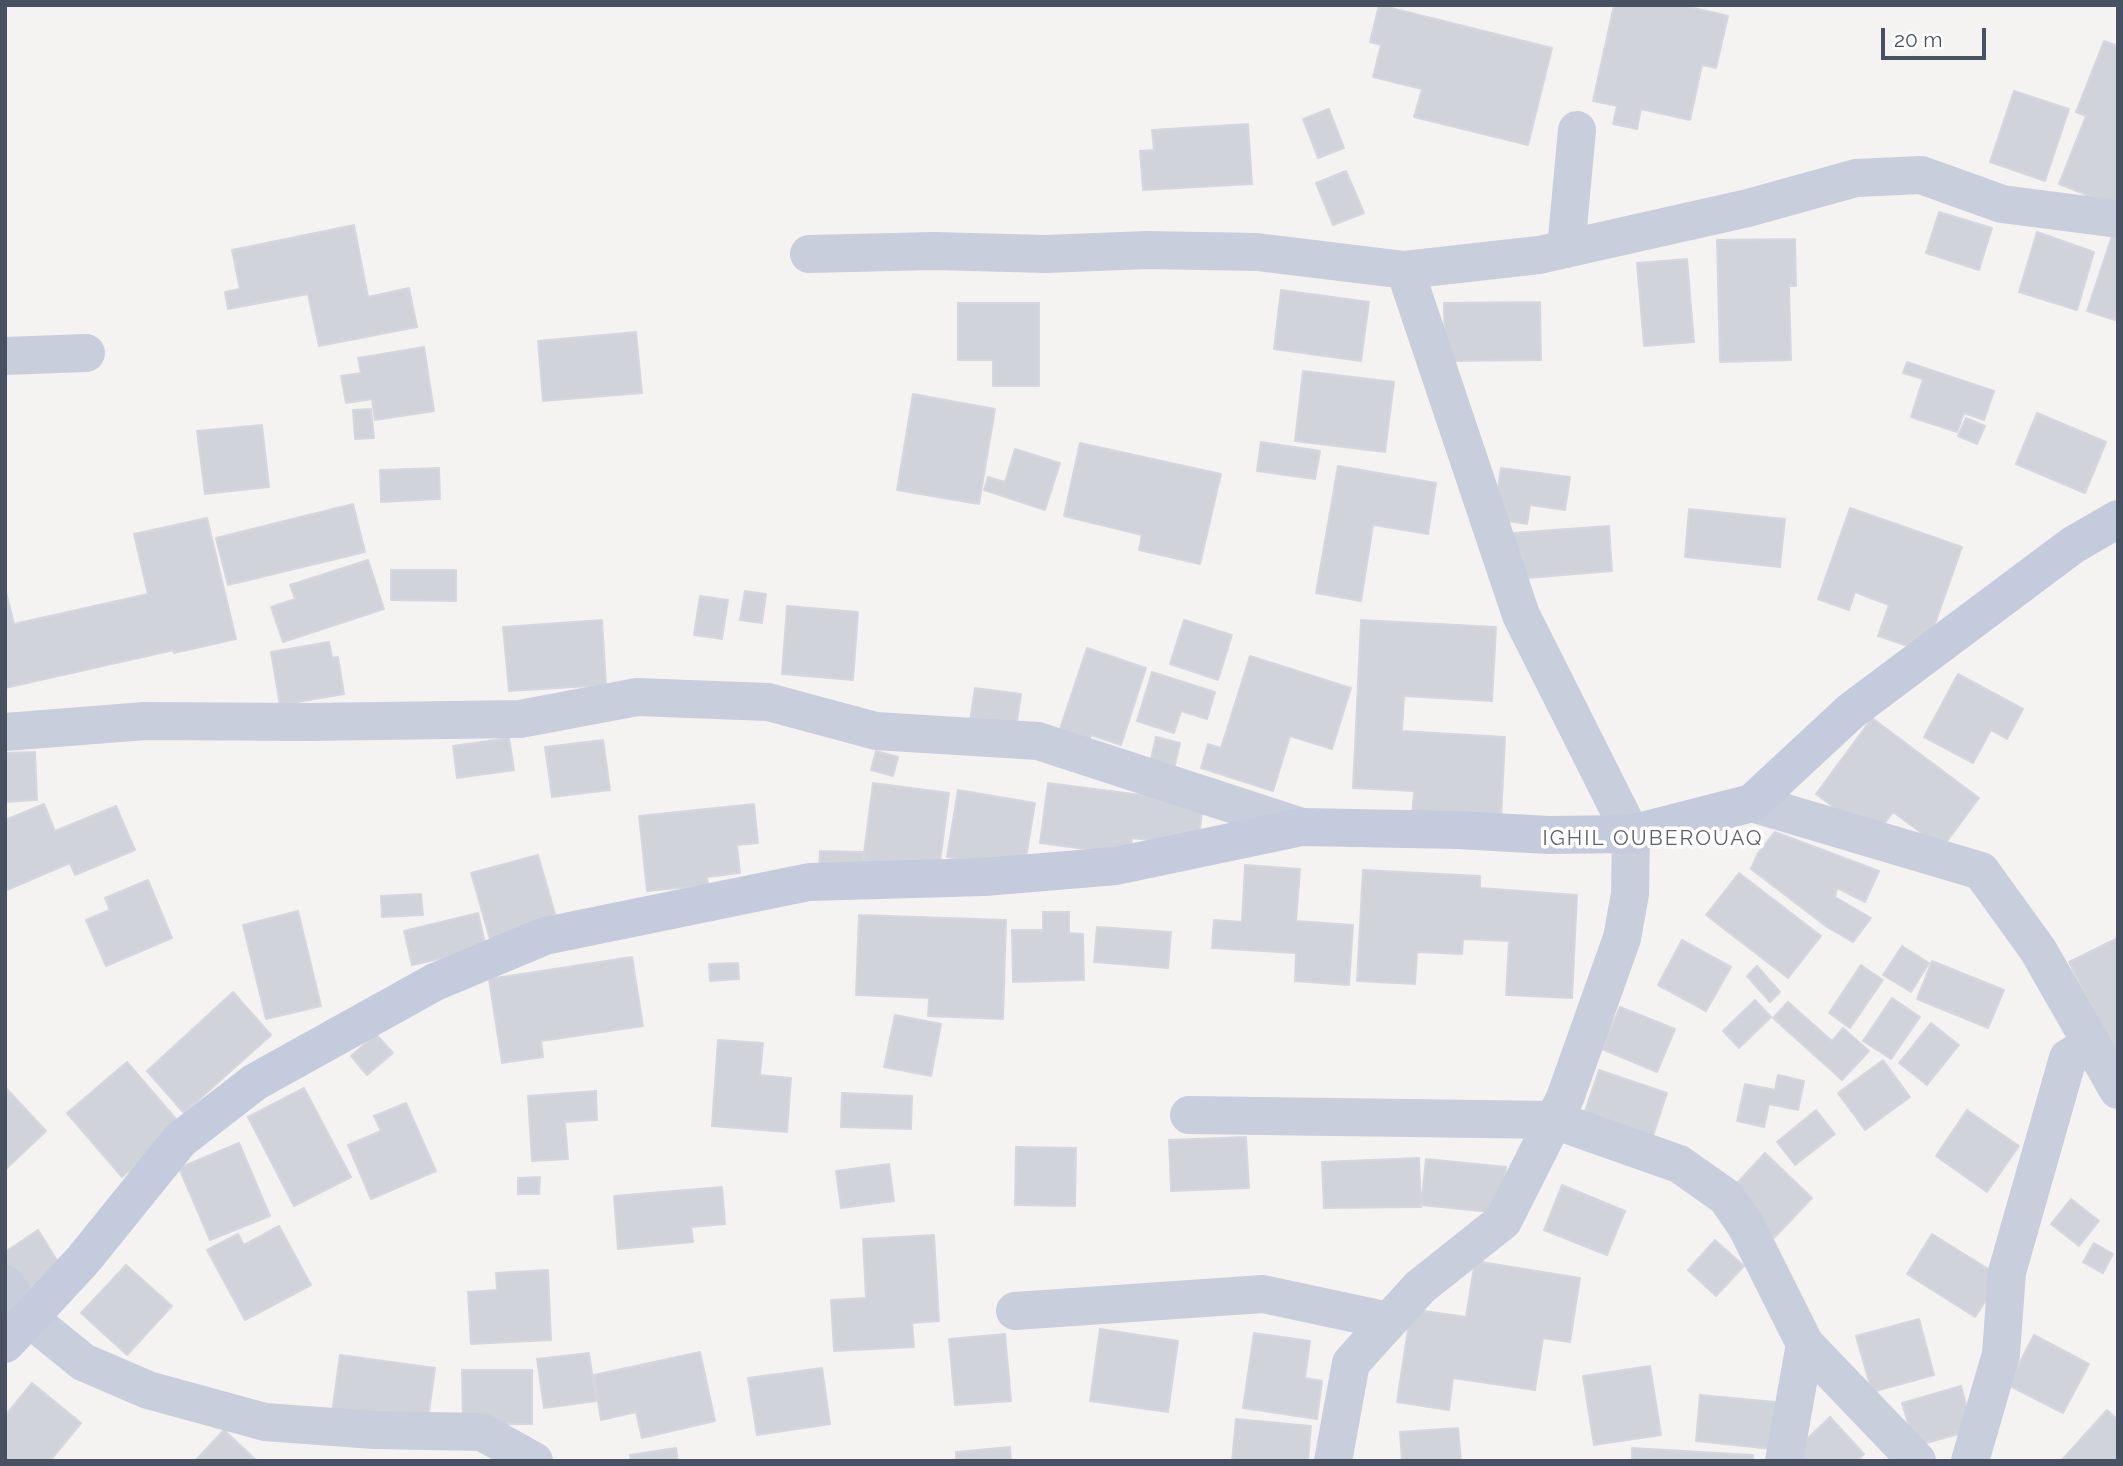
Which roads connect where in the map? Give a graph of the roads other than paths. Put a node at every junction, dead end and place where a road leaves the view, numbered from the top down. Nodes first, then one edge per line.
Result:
1 (1577, 130) dead end
2 (2118, 219) edge
3 (1566, 249) junction
4 (809, 254) dead end
5 (1405, 270) junction
6 (86, 353) dead end
7 (5, 356) edge
8 (2118, 519) edge
9 (5, 732) edge
10 (1752, 803) junction
11 (1302, 827) junction
12 (1631, 834) junction
13 (2092, 1044) junction
14 (2116, 1085) edge
15 (1188, 1115) dead end
16 (1554, 1121) junction
17 (5, 1284) edge
18 (1015, 1311) dead end
19 (1389, 1321) junction
20 (17, 1331) edge
21 (1805, 1344) junction
22 (534, 1461) edge
23 (1333, 1461) edge
24 (1784, 1461) edge
25 (1917, 1461) edge
26 (1970, 1461) edge

1 - 3 street
2 - 3 street
3 - 5 street
4 - 5 street
5 - 12 street
6 - 7 street
8 - 10 street
9 - 11 street
10 - 12 street
10 - 13 street
11 - 12 street
11 - 20 street
12 - 16 street
13 - 14 street
13 - 26 street
15 - 16 street
16 - 19 street
16 - 21 street
17 - 20 street
18 - 19 street
19 - 23 street
20 - 22 street
21 - 24 street
21 - 25 street

